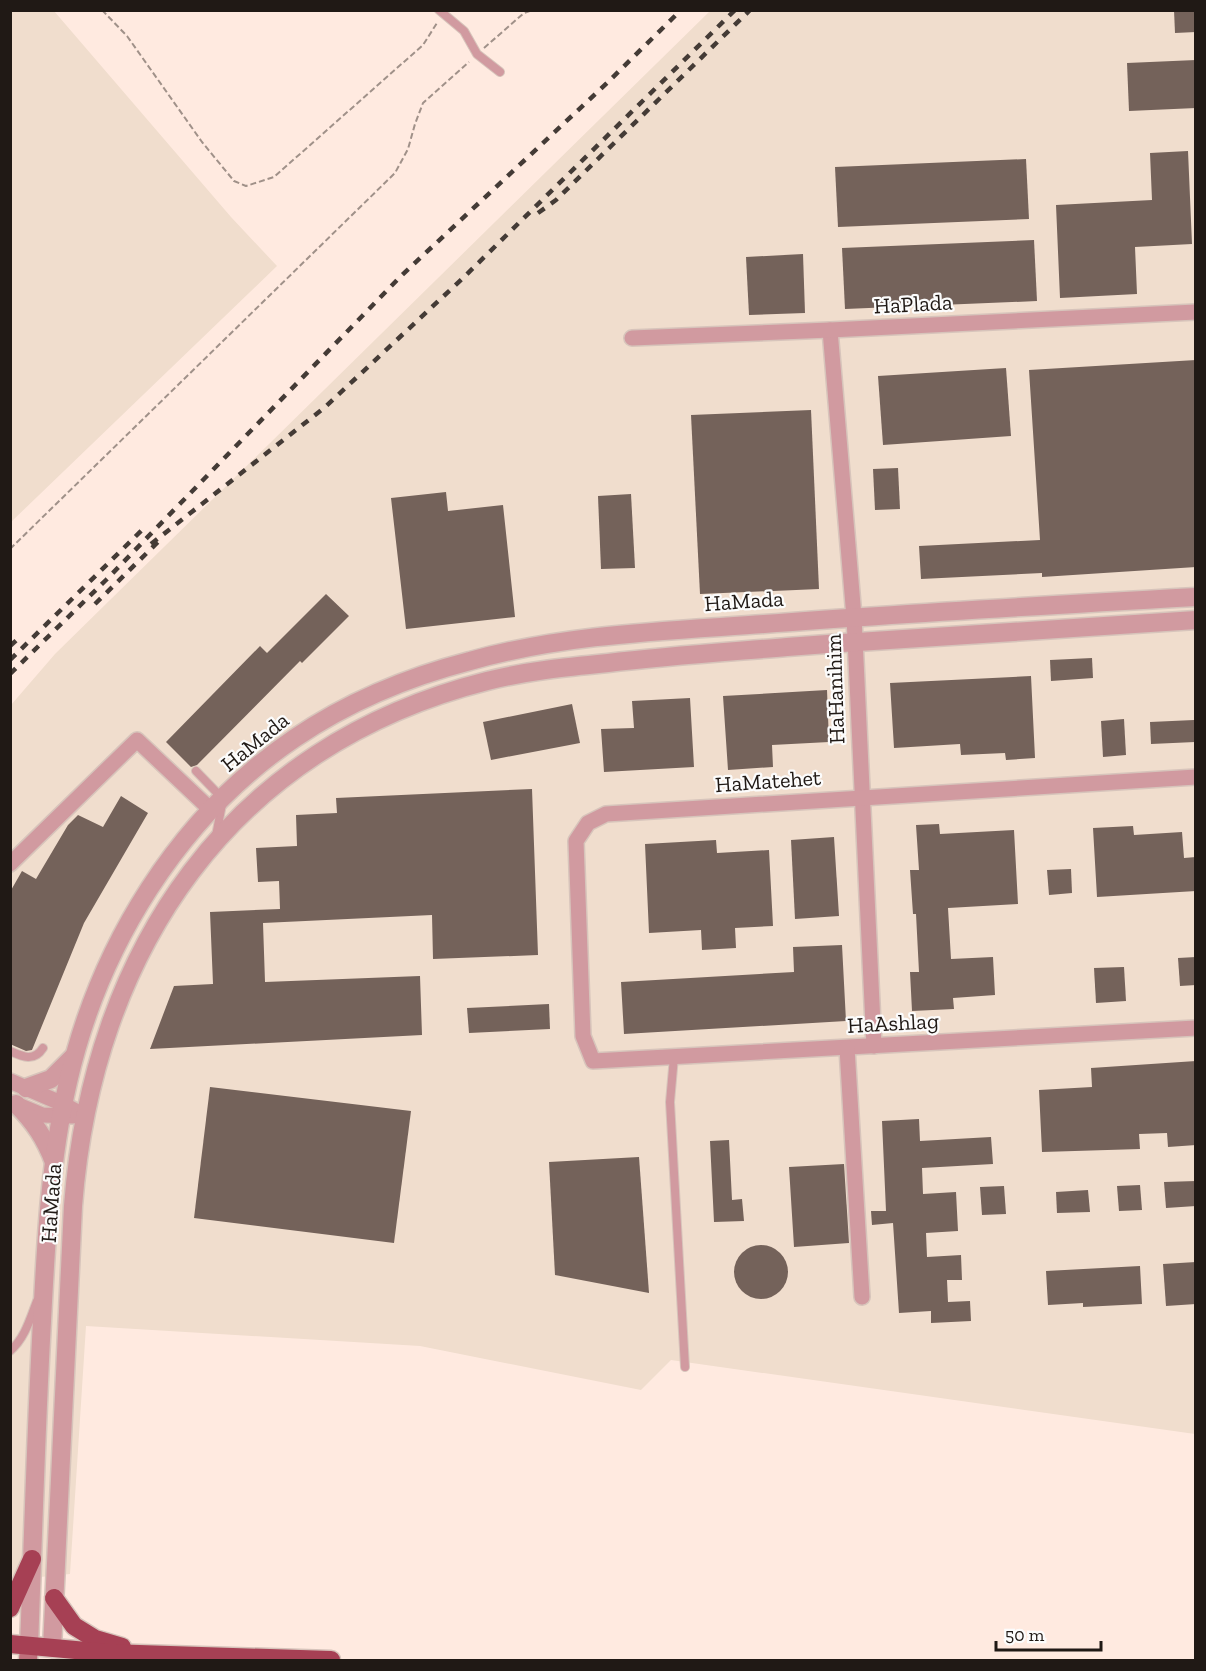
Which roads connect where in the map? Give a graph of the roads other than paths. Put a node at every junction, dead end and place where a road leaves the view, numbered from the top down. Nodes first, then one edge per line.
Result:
1 (440, 13) edge
2 (500, 72) dead end
3 (1196, 312) edge
4 (830, 330) junction
5 (632, 338) dead end
6 (1196, 597) edge
7 (854, 617) junction
8 (1196, 620) edge
9 (856, 642) junction
10 (196, 771) dead end
11 (1196, 777) edge
12 (862, 798) junction
13 (217, 805) junction
14 (214, 843) junction
15 (10, 864) edge
16 (1196, 1028) edge
17 (874, 1046) junction
18 (43, 1048) dead end
19 (847, 1048) junction
20 (10, 1051) edge
21 (75, 1056) junction
22 (674, 1057) junction
23 (593, 1061) joint
24 (18, 1085) edge
25 (13, 1103) edge
26 (62, 1111) junction
27 (85, 1116) junction
28 (54, 1162) junction
29 (44, 1282) junction
30 (862, 1297) dead end
31 (10, 1351) edge
32 (685, 1367) dead end
33 (32, 1559) junction
34 (54, 1598) junction
35 (10, 1608) edge
36 (10, 1644) edge
37 (29, 1654) edge
38 (52, 1654) edge
39 (149, 1655) junction
40 (331, 1660) edge

1 - 2 lane
3 - 4 street, HaPlada
4 - 5 street, HaPlada
4 - 7 street, HaHanihim
6 - 7 street, HaMada
7 - 9 street, HaHanihim
7 - 13 street, HaMada
8 - 9 street, HaMada
9 - 12 street, HaHanihim
9 - 14 street, HaMada
10 - 13 lane
11 - 12 street, HaMatehet
12 - 17 street, HaHanihim
12 - 23 street, HaMatehet
13 - 14 lane
13 - 15 street
13 - 21 street, HaMada
14 - 27 street, HaMada
16 - 17 street, HaAshlag
17 - 19 street, HaAshlag
18 - 20 lane
19 - 22 street, HaAshlag
19 - 30 street
21 - 24 street
21 - 26 street, HaMada
22 - 23 street, HaAshlag
22 - 32 lane
24 - 26 street
25 - 26 street
25 - 28 street
26 - 27 street
26 - 28 street, HaMada
27 - 34 street, HaMada
28 - 29 street, HaMada
29 - 31 lane
29 - 33 street, HaMada
33 - 35 highway
33 - 37 street, HaMada
34 - 38 street, HaMada
34 - 39 highway
36 - 37 highway
37 - 38 highway
38 - 39 highway
39 - 40 highway

